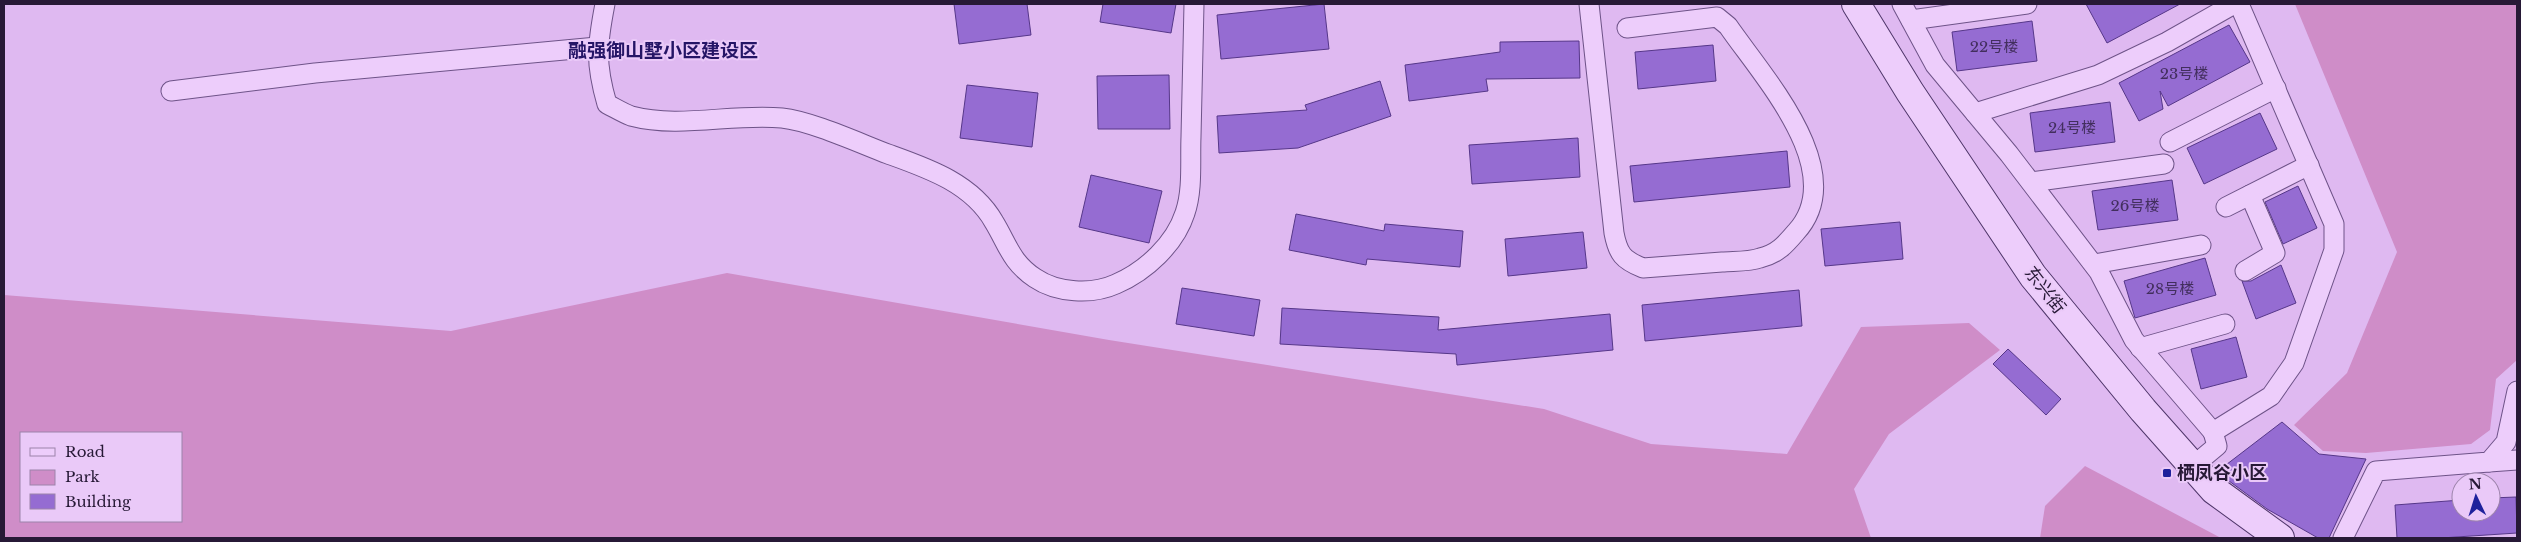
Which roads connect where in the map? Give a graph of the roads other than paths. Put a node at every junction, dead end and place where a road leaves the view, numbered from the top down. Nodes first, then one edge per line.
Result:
1 (605, 4) edge
2 (1194, 4) edge
3 (1856, 4) edge
4 (1902, 4) edge
5 (2026, 4) edge
6 (2234, 4) edge
7 (2239, 4) edge
8 (1593, 5) edge
9 (1911, 20) junction
10 (1627, 28) dead end
11 (597, 47) junction
12 (2276, 88) junction
13 (171, 91) dead end
14 (1975, 113) junction
15 (2170, 142) dead end
16 (2164, 164) dead end
17 (2309, 165) junction
18 (2031, 182) junction
19 (2250, 195) junction
20 (2226, 207) dead end
21 (2201, 245) dead end
22 (2094, 264) junction
23 (2245, 271) dead end
24 (2225, 324) dead end
25 (2140, 348) junction
26 (2517, 394) edge
27 (2213, 432) junction
28 (2517, 460) edge
29 (2490, 462) junction
30 (2193, 466) junction
31 (2280, 538) edge
32 (2343, 538) edge

1 - 11 street
2 - 11 street
3 - 30 street, 东兴街
4 - 9 street
5 - 9 street
6 - 14 street
7 - 12 street
8 - 10 street
9 - 14 street
11 - 13 street
12 - 15 street
12 - 17 street
14 - 18 street
16 - 18 street
17 - 19 street
17 - 27 street
18 - 22 street
19 - 20 street
19 - 23 street
21 - 22 street
22 - 25 street
24 - 25 street
25 - 27 street
26 - 29 street
27 - 30 street
28 - 29 street
29 - 32 street
30 - 31 street, 东兴街

